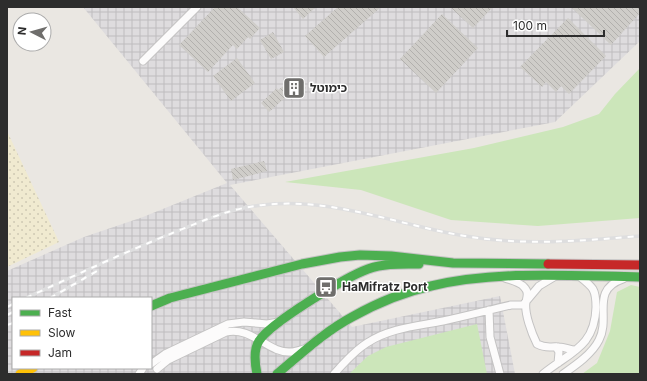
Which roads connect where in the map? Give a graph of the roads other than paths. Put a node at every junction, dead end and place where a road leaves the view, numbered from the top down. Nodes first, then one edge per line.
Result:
1 (196, 7) edge
2 (143, 61) dead end
3 (453, 263) junction
4 (640, 265) edge
5 (557, 276) junction
6 (579, 276) junction
7 (630, 277) junction
8 (640, 277) edge
9 (502, 278) junction
10 (526, 303) junction
11 (152, 306) edge
12 (489, 310) junction
13 (281, 322) junction
14 (260, 340) junction
15 (310, 346) junction
16 (556, 347) junction
17 (575, 350) junction
18 (293, 361) junction
19 (558, 363) junction
20 (155, 368) edge
21 (31, 369) edge
22 (20, 374) edge
23 (257, 374) edge
24 (277, 374) edge
25 (285, 374) edge
26 (334, 374) edge
27 (500, 374) edge
28 (543, 374) edge
29 (563, 374) edge

1 - 2 street
3 - 4 street
3 - 11 street
3 - 13 street
5 - 6 street
5 - 9 street
5 - 10 street
6 - 7 street
6 - 17 street
7 - 8 street
7 - 29 street
9 - 10 street
9 - 15 street
10 - 12 street
10 - 16 street
12 - 26 street
12 - 27 street
13 - 14 street
13 - 20 street
14 - 15 street
14 - 20 street
14 - 23 street
15 - 18 street
16 - 17 street
16 - 19 street
17 - 19 street
18 - 24 street
18 - 25 street
19 - 28 street
21 - 22 street

